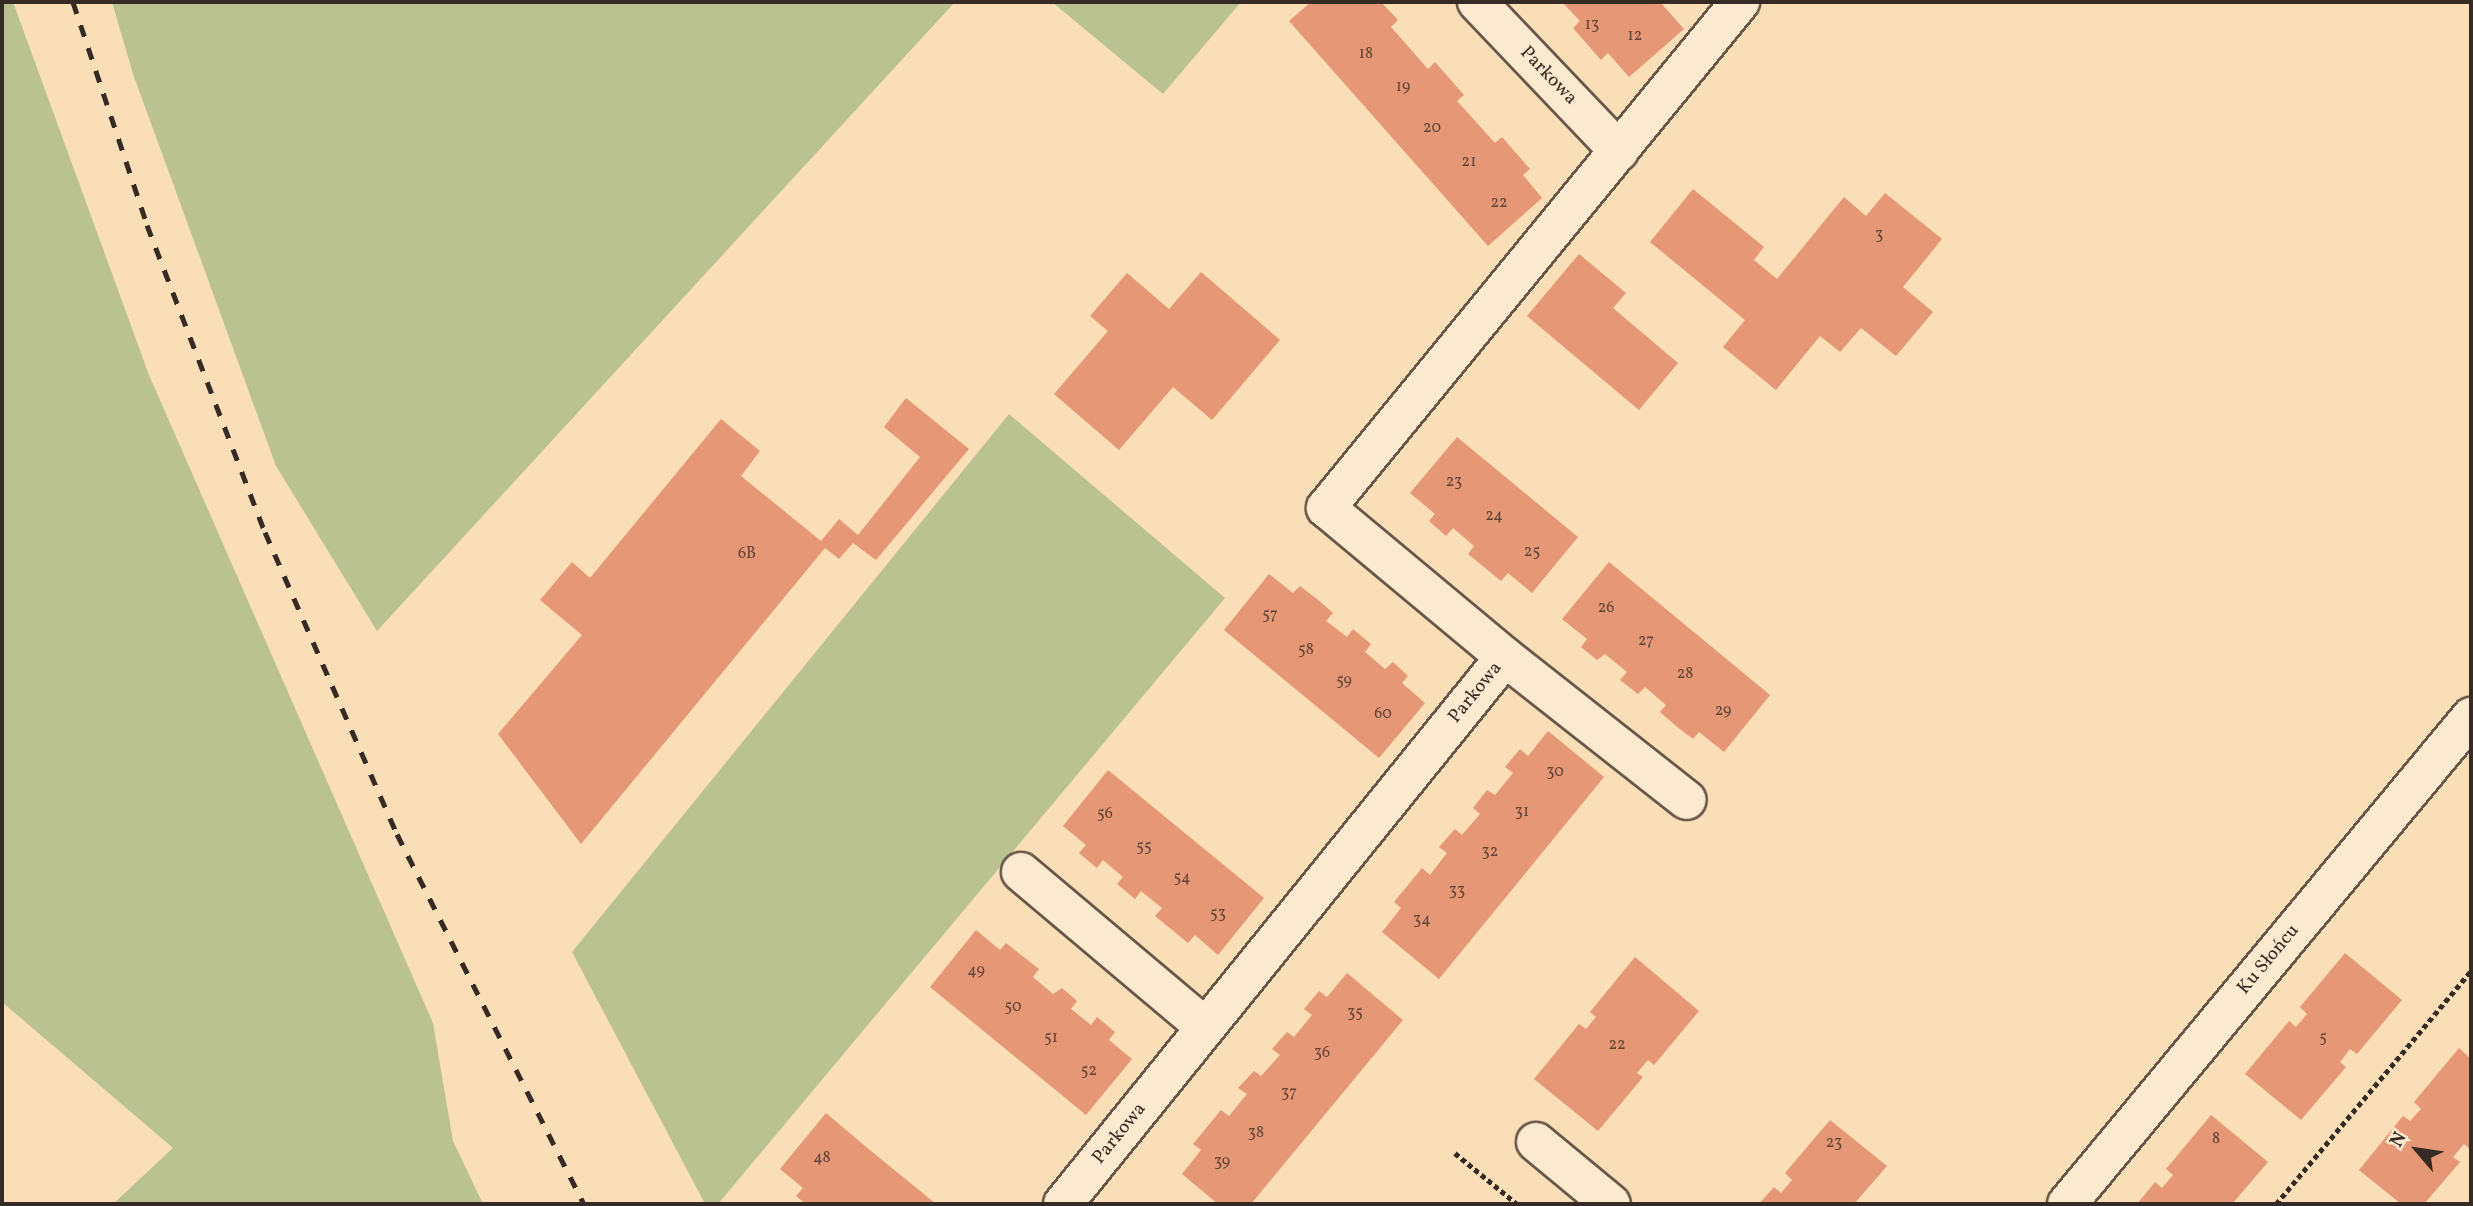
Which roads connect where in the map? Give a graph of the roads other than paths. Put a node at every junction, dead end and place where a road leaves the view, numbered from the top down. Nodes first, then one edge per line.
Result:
1 (1477, 2) edge
2 (1740, 2) edge
3 (1619, 151) junction
4 (1505, 657) junction
5 (2471, 717) edge
6 (1687, 800) dead end
7 (1021, 873) dead end
8 (1205, 1027) junction
9 (1536, 1142) dead end
10 (1063, 1204) edge
11 (1611, 1204) edge
12 (2067, 1204) edge

1 - 3 street, Parkowa
2 - 3 street, Parkowa
3 - 4 street, Parkowa
4 - 6 street
4 - 8 street, Parkowa
5 - 12 street, Ku Słońcu
7 - 8 street
8 - 10 street, Parkowa
9 - 11 street

